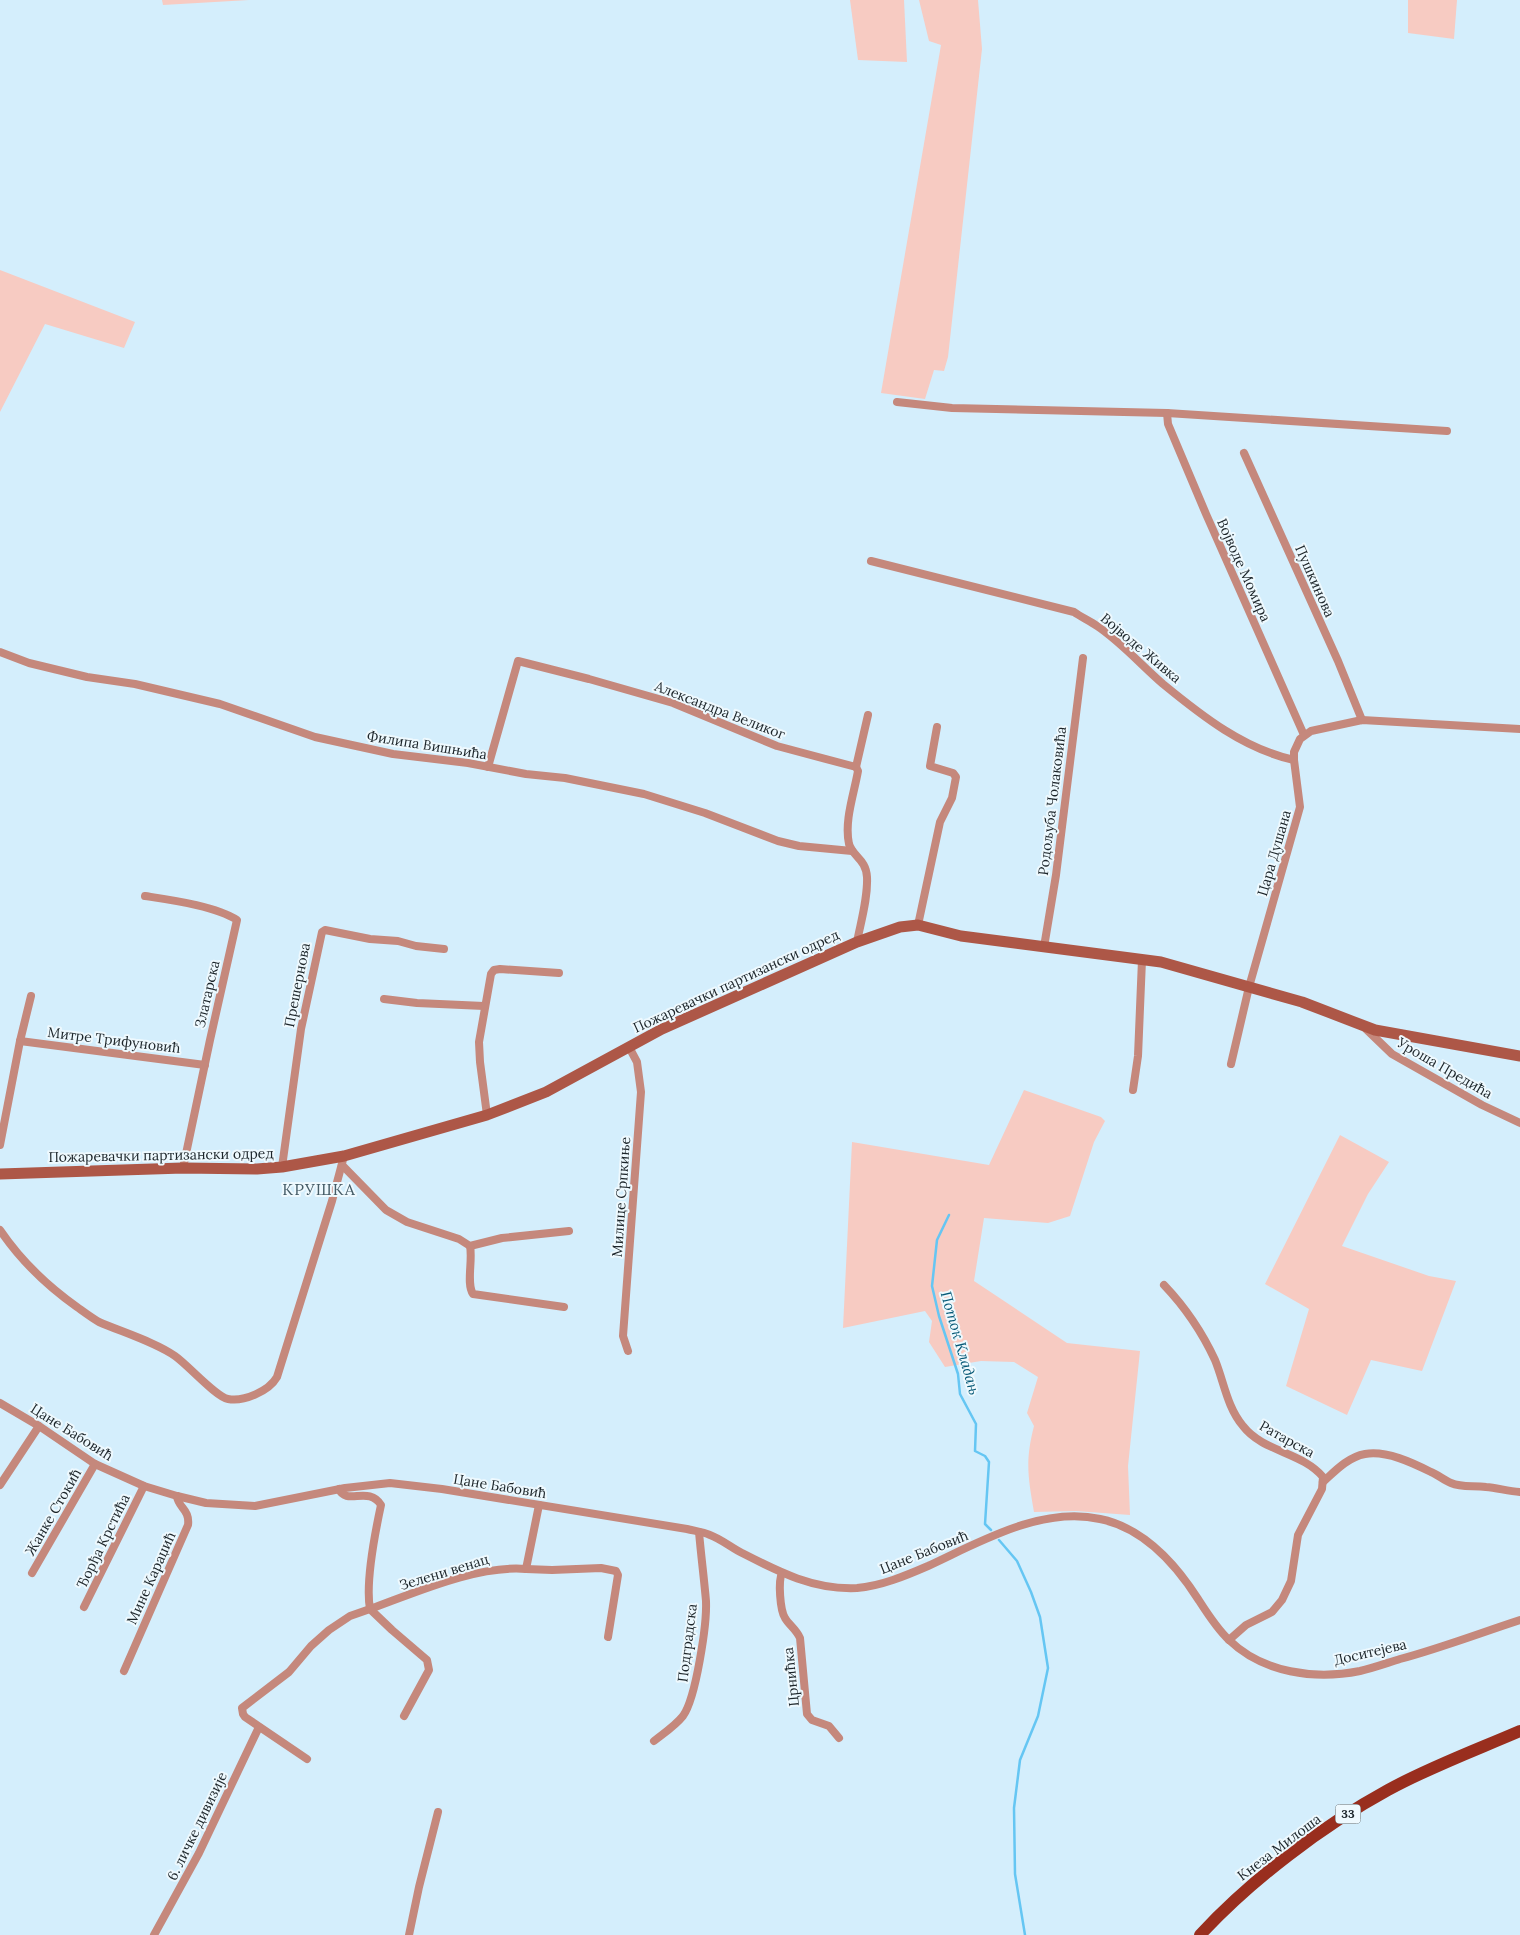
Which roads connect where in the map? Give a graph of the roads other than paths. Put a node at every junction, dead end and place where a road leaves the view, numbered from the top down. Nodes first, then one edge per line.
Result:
1 (897, 402) dead end
2 (1167, 413) junction
3 (1447, 431) dead end
4 (1244, 453) dead end
5 (871, 561) dead end
6 (0, 652) edge
7 (1083, 658) dead end
8 (868, 715) dead end
9 (1362, 720) junction
10 (937, 727) dead end
11 (1520, 729) edge
12 (1304, 735) junction
13 (1294, 760) junction
14 (488, 767) junction
15 (856, 767) junction
16 (852, 851) junction
17 (145, 896) dead end
18 (918, 925) junction
19 (857, 942) junction
20 (1044, 947) junction
21 (444, 948) dead end
22 (1142, 960) junction
23 (559, 973) dead end
24 (1249, 987) junction
25 (31, 996) dead end
26 (384, 999) dead end
27 (484, 1006) junction
28 (1363, 1026) junction
29 (20, 1041) junction
30 (628, 1047) junction
31 (1520, 1056) edge
32 (1231, 1064) dead end
33 (205, 1065) junction
34 (1133, 1090) dead end
35 (487, 1115) junction
36 (1520, 1123) edge
37 (0, 1145) edge
38 (343, 1160) junction
39 (282, 1167) junction
40 (183, 1168) junction
41 (0, 1174) edge
42 (0, 1230) edge
43 (569, 1231) dead end
44 (470, 1246) junction
45 (1164, 1285) dead end
46 (564, 1307) dead end
47 (628, 1351) dead end
48 (0, 1403) edge
49 (39, 1426) junction
50 (95, 1464) junction
51 (1323, 1482) junction
52 (0, 1485) edge
53 (144, 1486) junction
54 (339, 1490) junction
55 (1520, 1492) edge
56 (177, 1496) junction
57 (539, 1505) junction
58 (699, 1532) junction
59 (999, 1534) joint
60 (526, 1568) junction
61 (32, 1573) dead end
62 (782, 1573) junction
63 (84, 1607) dead end
64 (370, 1609) junction
65 (1520, 1620) edge
66 (608, 1637) dead end
67 (1229, 1640) junction
68 (124, 1671) dead end
69 (404, 1716) dead end
70 (259, 1727) junction
71 (1520, 1731) edge
72 (839, 1738) dead end
73 (654, 1741) dead end
74 (307, 1759) dead end
75 (438, 1812) dead end
76 (154, 1935) edge
77 (409, 1935) edge
78 (1200, 1935) edge

1 - 2 street
2 - 3 street
2 - 12 street, Војводе Момира
4 - 9 street, Пушкинова
5 - 13 street, Војводе Живка
6 - 14 street, Филипа Вишњића
7 - 20 street, Родољуба Чолаковића
8 - 15 street
9 - 11 street
9 - 12 street
10 - 18 street
12 - 13 street, Цара Душана
13 - 24 street, Цара Душана
14 - 15 street, Александра Великог
14 - 16 street, Филипа Вишњића
15 - 16 street
16 - 19 street
17 - 33 street, Златарска
18 - 19 street, Пожаревачки партизански одред
18 - 20 street, Пожаревачки партизански одред
19 - 30 street, Пожаревачки партизански одред
20 - 22 street, Пожаревачки партизански одред
21 - 39 street, Прешернова
22 - 24 street, Пожаревачки партизански одред
22 - 34 street
23 - 27 street
24 - 28 street, Пожаревачки партизански одред
24 - 32 street
25 - 29 street
26 - 27 street
27 - 35 street
28 - 31 street, Пожаревачки партизански одред
28 - 36 street, Уроша Предића
29 - 33 street, Митре Трифуновић
29 - 37 street
30 - 35 street, Пожаревачки партизански одред
30 - 47 street, Милице Српкиње
33 - 40 street, Златарска
35 - 38 street, Пожаревачки партизански одред
38 - 39 street, Пожаревачки партизански одред
38 - 42 street
38 - 44 street
39 - 40 street, Пожаревачки партизански одред
40 - 41 street, Пожаревачки партизански одред
43 - 44 street
44 - 46 street
45 - 51 street, Ратарска
48 - 49 street, Цане Бабовић
49 - 50 street, Цане Бабовић
49 - 52 street
50 - 53 street, Цане Бабовић
50 - 61 street, Жанке Стокић
51 - 55 street
51 - 67 street
53 - 56 street, Цане Бабовић
53 - 63 street, Ђорђа Крстића
54 - 56 street, Цане Бабовић
54 - 57 street, Цане Бабовић
54 - 64 street
56 - 68 street, Мине Караџић
57 - 58 street, Цане Бабовић
57 - 60 street
58 - 62 street, Цане Бабовић
58 - 73 street, Подградска
59 - 62 street, Цане Бабовић
59 - 67 street, Доситејева
60 - 64 street, Зелени венац
60 - 66 street, Зелени венац
62 - 72 street, Црнићка
64 - 69 street
64 - 70 street, Зелени венац
65 - 67 street, Доситејева
70 - 74 street, Зелени венац
70 - 76 street, 6. личке дивизије
71 - 78 main road, Кнеза Милоша / 33
75 - 77 street

